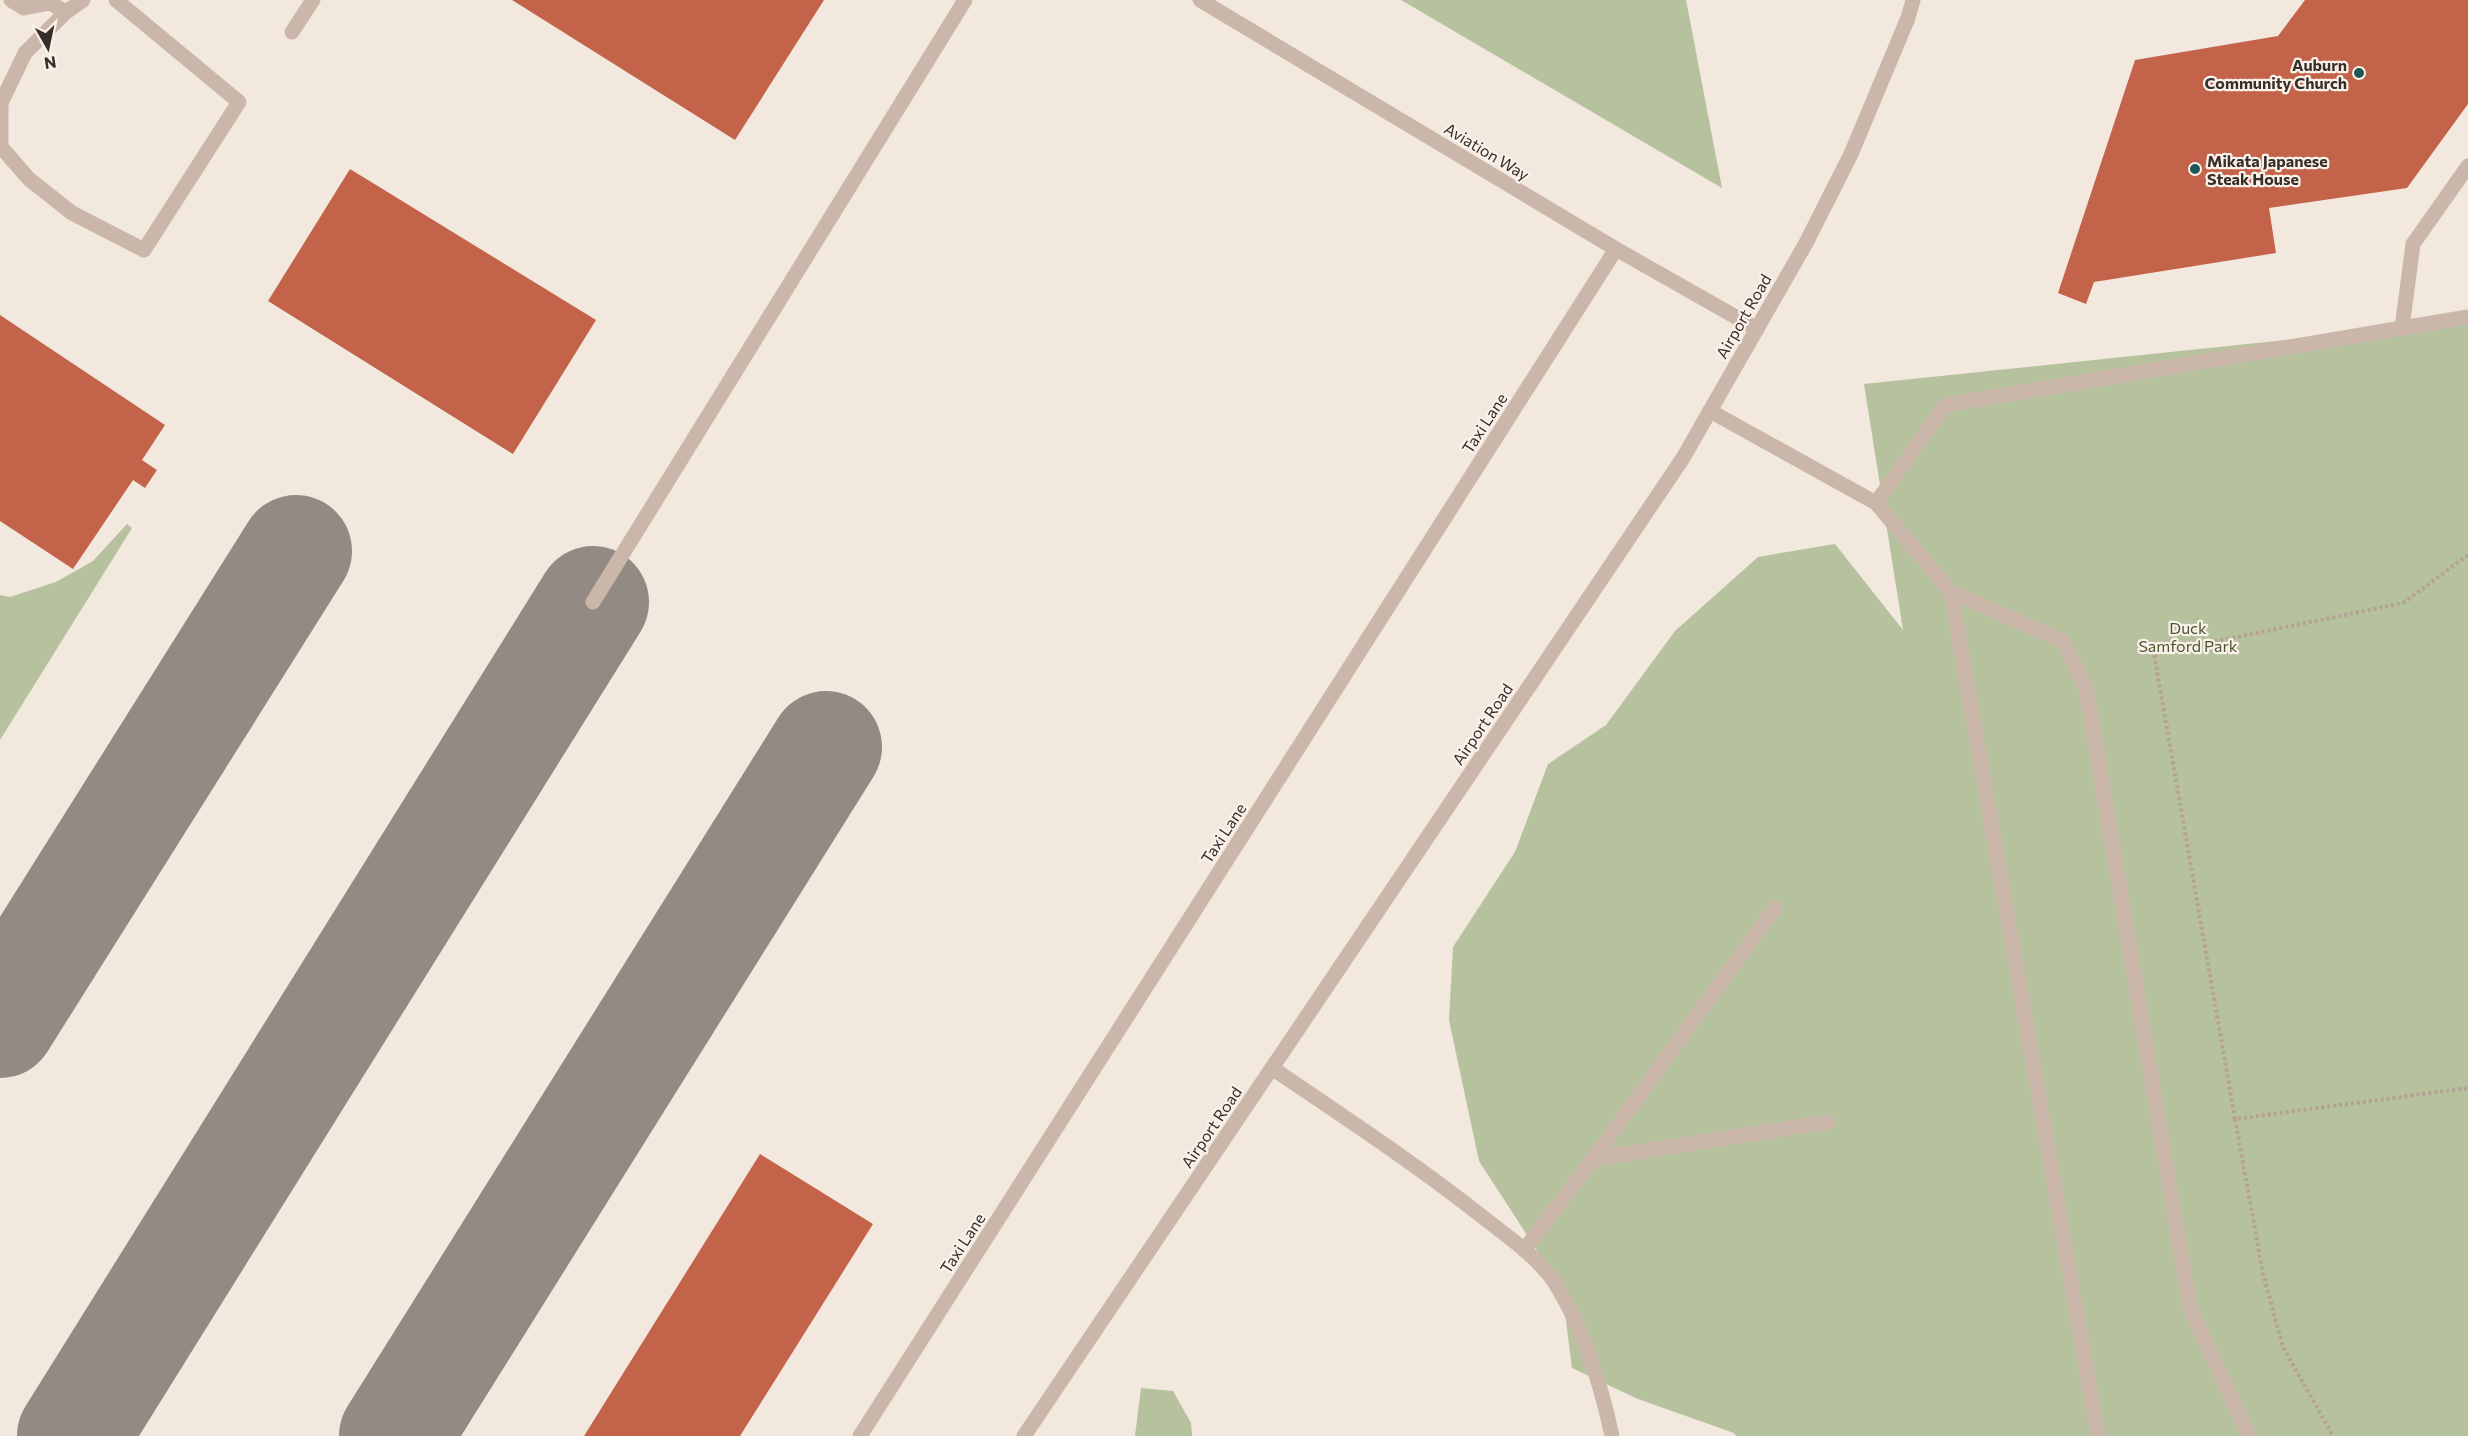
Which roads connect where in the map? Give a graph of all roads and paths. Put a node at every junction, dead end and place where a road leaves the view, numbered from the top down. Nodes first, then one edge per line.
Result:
1 (11, 0) edge
2 (83, 0) edge
3 (116, 0) edge
4 (313, 0) edge
5 (965, 0) edge
6 (1200, 0) edge
7 (1913, 0) edge
8 (50, 2) edge
9 (66, 12) junction
10 (292, 32) dead end
11 (2468, 166) edge
12 (1616, 249) junction
13 (2468, 317) edge
14 (2402, 328) junction
15 (1756, 329) junction
16 (1710, 411) junction
17 (1876, 503) junction
18 (2468, 555) edge
19 (1951, 592) junction
20 (593, 602) dead end
21 (1775, 908) dead end
22 (1272, 1068) junction
23 (2468, 1088) edge
24 (2235, 1119) junction
25 (1828, 1122) dead end
26 (1593, 1159) junction
27 (1524, 1250) junction
28 (860, 1436) edge
29 (1024, 1436) edge
30 (1612, 1436) edge
31 (2098, 1436) edge
32 (2249, 1436) edge
33 (2333, 1436) edge

1 - 8 street
2 - 9 street
3 - 9 street
4 - 10 street
5 - 20 street
6 - 12 street, Aviation Way
7 - 15 street, Airport Road
8 - 9 street
11 - 14 street
12 - 15 street, Aviation Way
12 - 28 street, Taxi Lane
13 - 14 street
14 - 17 street
15 - 16 street, Airport Road
16 - 17 street
16 - 22 street, Airport Road
17 - 19 street
18 - 24 path
19 - 31 street
19 - 32 street
21 - 26 street
22 - 27 street
22 - 29 street, Airport Road
23 - 24 path
24 - 33 path
25 - 26 street
26 - 27 street
27 - 30 street

